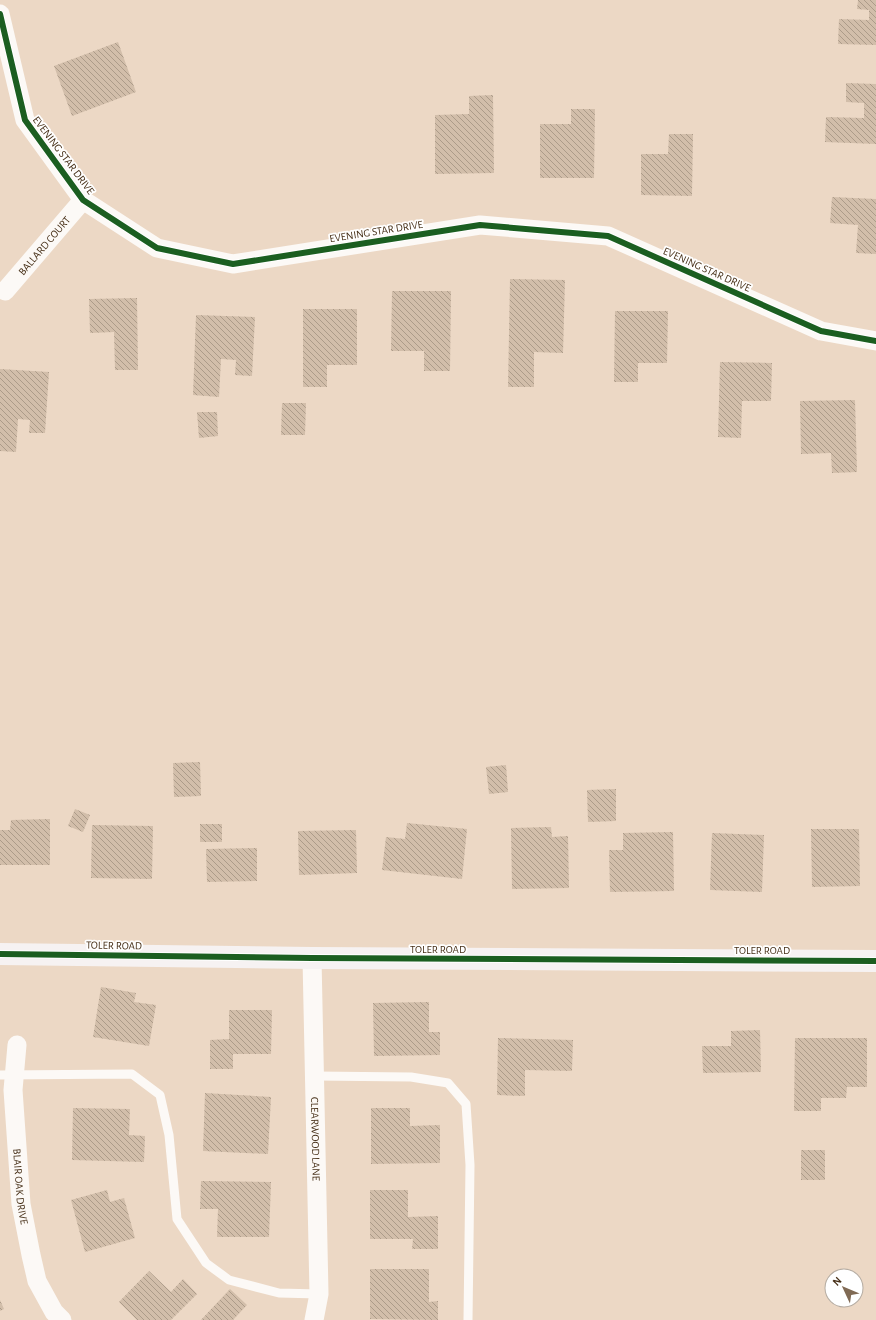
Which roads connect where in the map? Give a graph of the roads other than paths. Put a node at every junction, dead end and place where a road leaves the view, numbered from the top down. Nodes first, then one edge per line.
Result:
1 (0, 14) edge
2 (83, 200) junction
3 (5, 291) dead end
4 (876, 341) edge
5 (0, 954) edge
6 (312, 958) junction
7 (876, 961) edge
8 (17, 1045) dead end
9 (7, 1075) edge
10 (315, 1076) junction
11 (320, 1294) junction
12 (62, 1320) edge
13 (314, 1320) edge
14 (468, 1320) edge

1 - 2 street, EVENING STAR DRIVE
2 - 3 street, BALLARD COURT
2 - 4 street, EVENING STAR DRIVE
5 - 6 street, TOLER ROAD
6 - 7 street, TOLER ROAD
6 - 10 street, CLEARWOOD LANE
8 - 9 street, BLAIR OAK DRIVE
9 - 11 lane
9 - 12 street, BLAIR OAK DRIVE
10 - 11 street, CLEARWOOD LANE
10 - 14 lane
11 - 13 street, CLEARWOOD LANE

